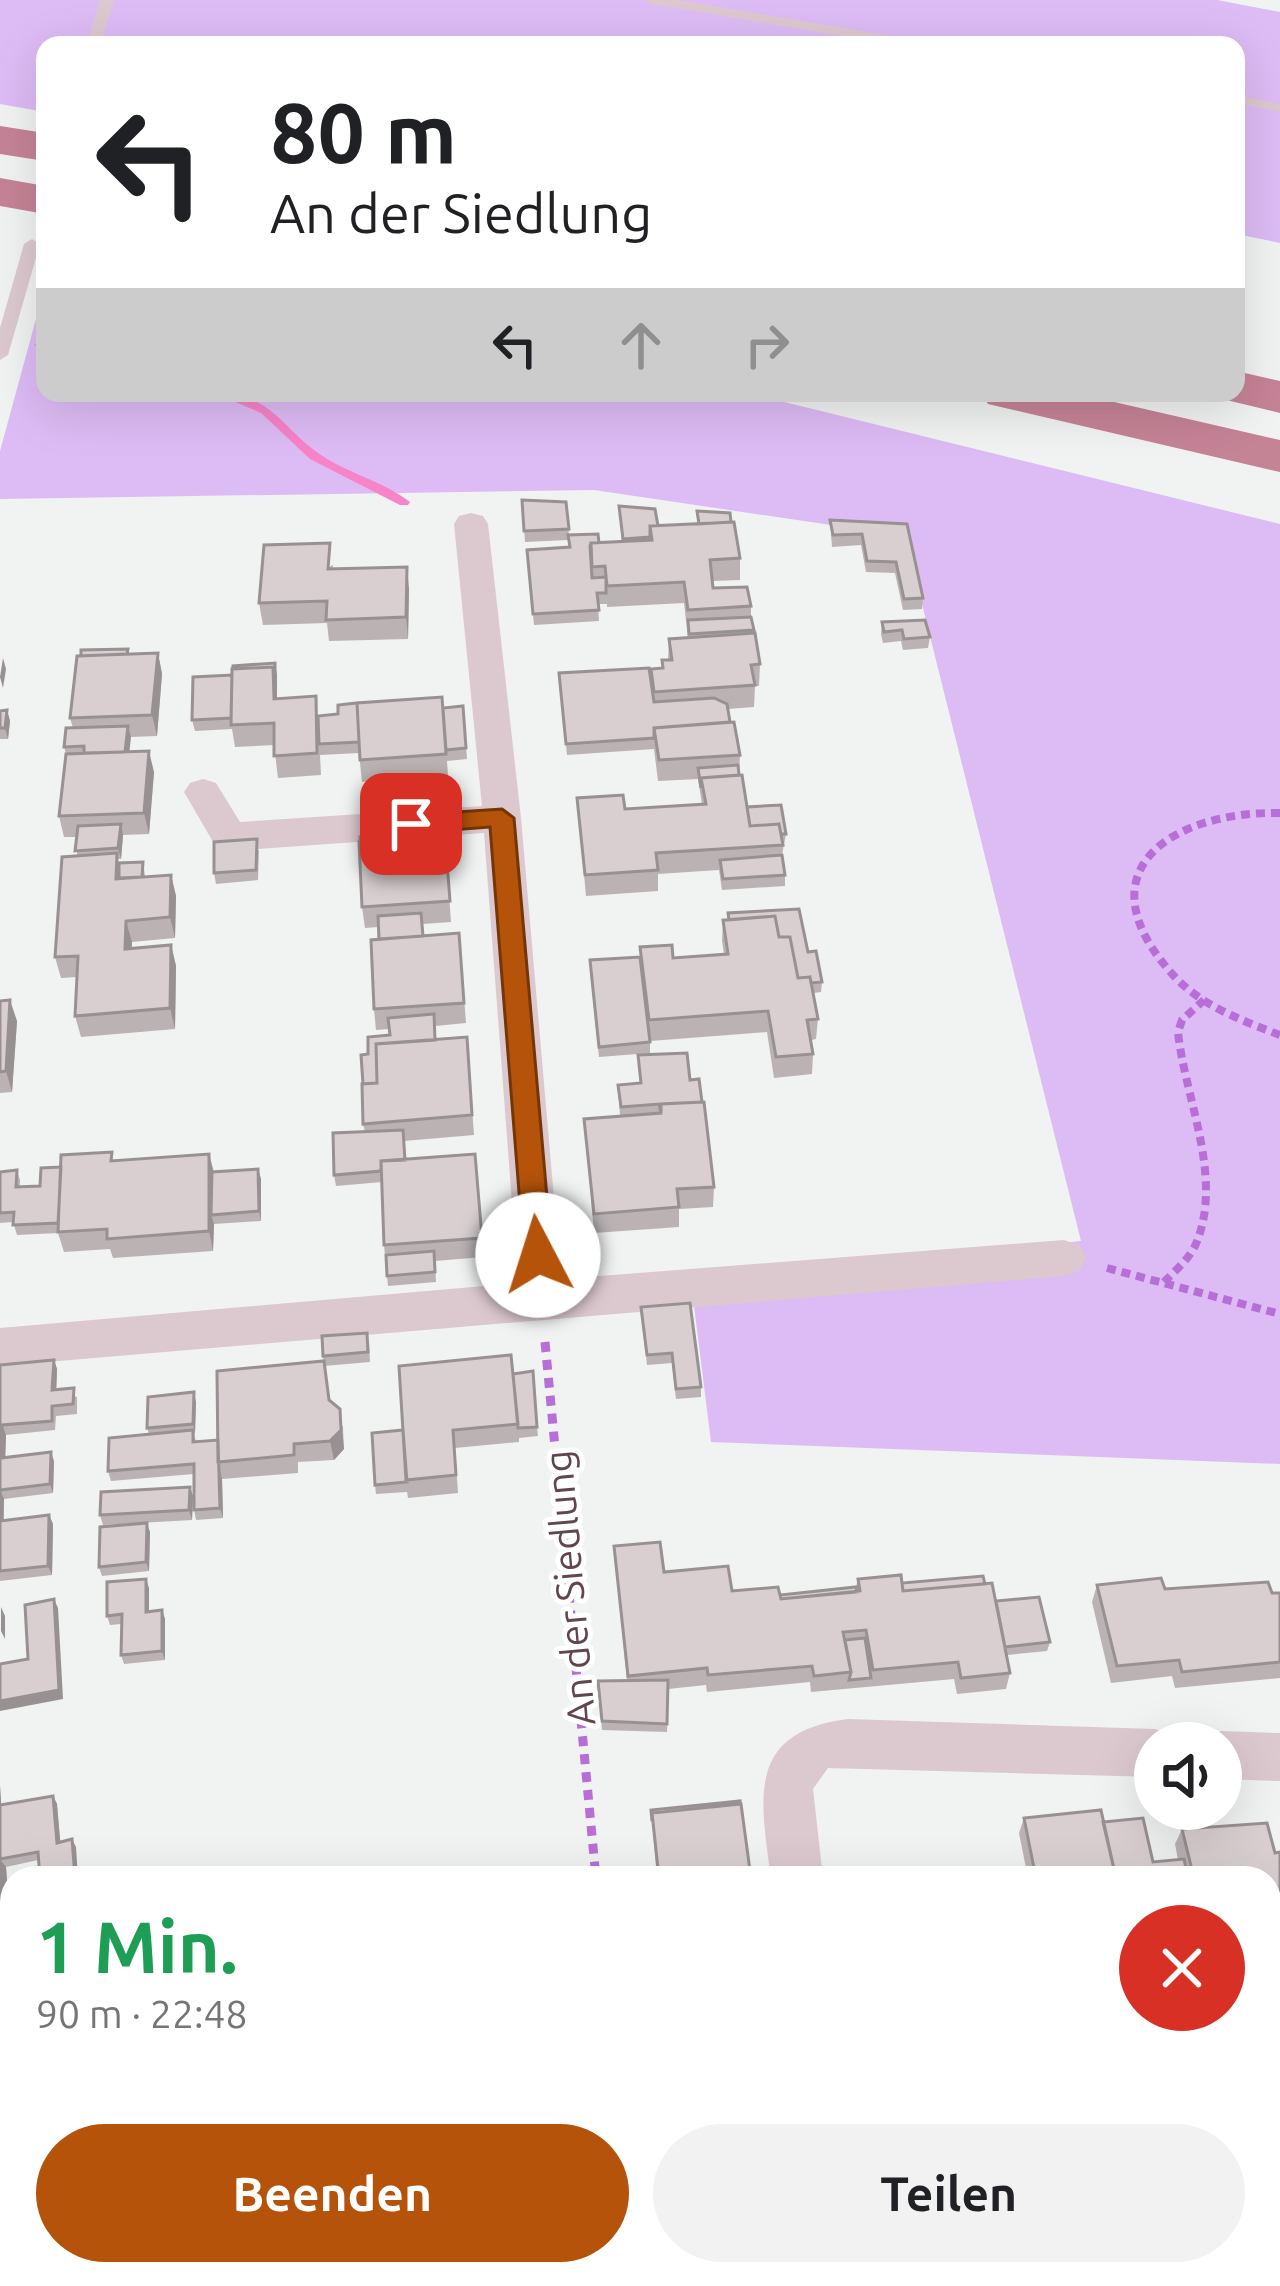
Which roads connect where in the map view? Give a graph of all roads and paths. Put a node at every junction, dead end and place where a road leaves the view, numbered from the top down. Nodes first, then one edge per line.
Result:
1 (107, 0) edge
2 (652, 0) edge
3 (96, 36) edge
4 (867, 36) edge
5 (1245, 102) edge
6 (1280, 108) edge
7 (0, 140) edge
8 (36, 146) edge
9 (0, 192) edge
10 (36, 220) edge
11 (36, 232) edge
12 (0, 355) edge
13 (1245, 388) edge
14 (1280, 397) edge
15 (1045, 402) edge
16 (1280, 456) edge
17 (471, 524) dead end
18 (203, 792) dead end
19 (1280, 813) edge
20 (502, 818) junction
21 (1204, 1000) junction
22 (1280, 1035) edge
23 (1064, 1258) joint
24 (1164, 1282) junction
25 (542, 1299) junction
26 (1280, 1314) edge
27 (0, 1347) edge
28 (1134, 1752) edge
29 (1242, 1756) edge
30 (1280, 1757) edge
31 (595, 1866) edge
32 (796, 1866) edge

1 - 3 lane
2 - 4 lane
5 - 6 lane
7 - 8 highway
9 - 10 highway
11 - 12 lane
13 - 14 highway
15 - 16 highway
17 - 20 street
18 - 20 street
19 - 21 path
20 - 25 street
21 - 22 path
21 - 24 path
23 - 24 path
23 - 25 street
24 - 26 path
25 - 27 street
25 - 31 path, An der Siedlung
28 - 32 street
29 - 30 street

